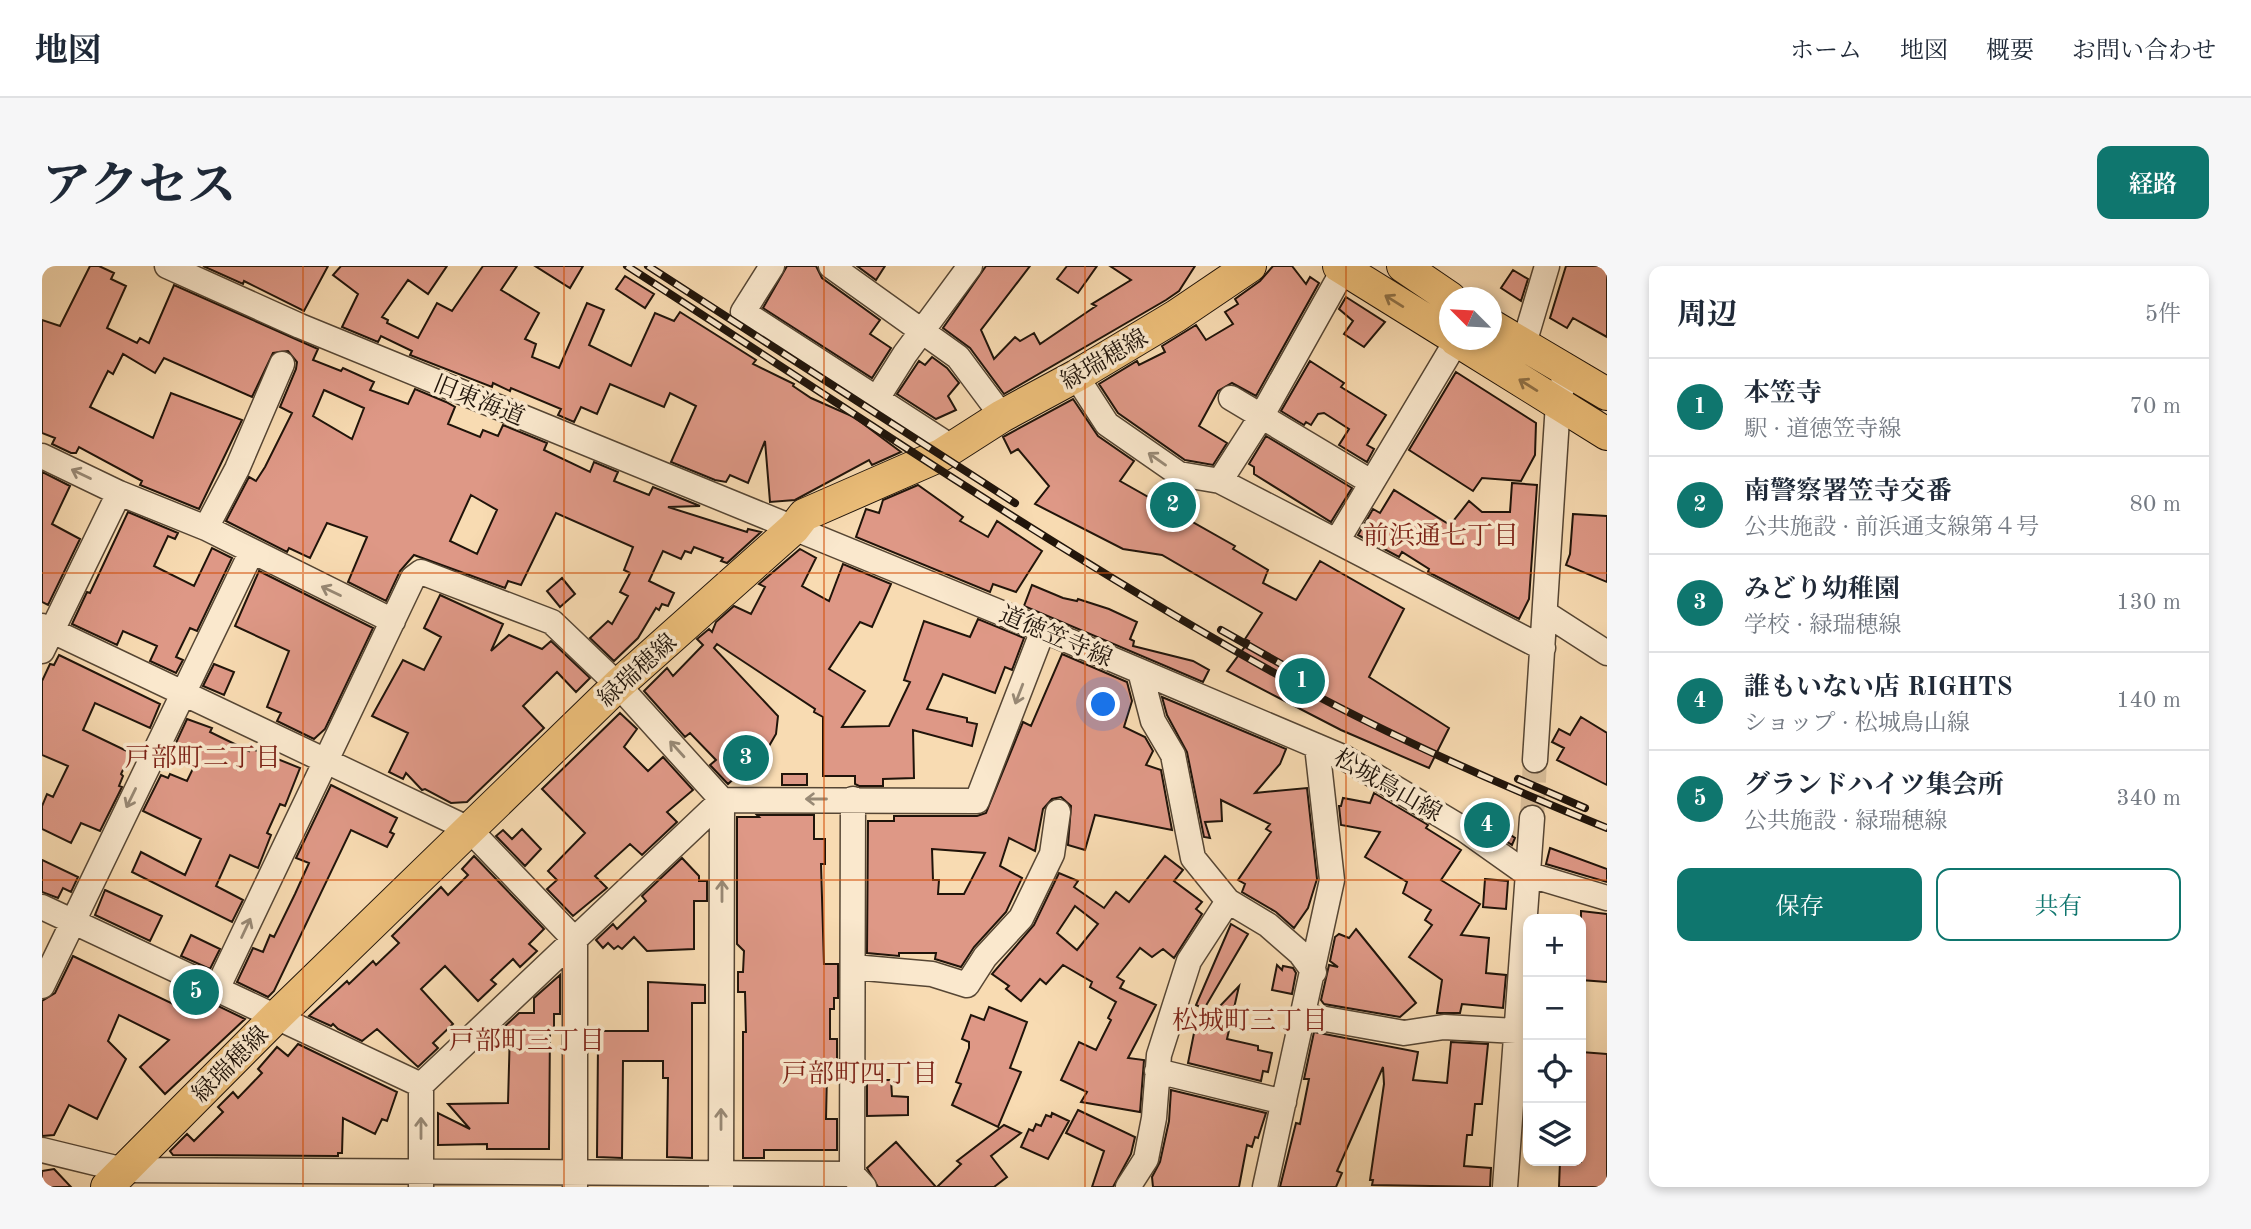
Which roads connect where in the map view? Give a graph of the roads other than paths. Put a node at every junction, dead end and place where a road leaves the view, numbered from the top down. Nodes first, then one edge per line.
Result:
1 (167, 266) edge
2 (772, 266) edge
3 (831, 266) edge
4 (970, 266) edge
5 (1251, 266) edge
6 (1403, 266) edge
7 (1547, 266) edge
8 (1342, 267) edge
9 (1439, 291) edge
10 (1439, 328) edge
11 (923, 332) junction
12 (1502, 333) edge
13 (1523, 347) junction
14 (1451, 350) edge
15 (1473, 350) edge
16 (282, 364) dead end
17 (1566, 372) junction
18 (1076, 376) junction
19 (1607, 394) edge
20 (1231, 398) dead end
21 (876, 400) junction
22 (1558, 403) junction
23 (1002, 416) junction
24 (1261, 417) junction
25 (1607, 434) edge
26 (953, 448) junction
27 (42, 456) edge
28 (1220, 481) junction
29 (1371, 482) junction
30 (119, 493) junction
31 (206, 528) junction
32 (794, 528) junction
33 (1337, 541) junction
34 (251, 553) junction
35 (1545, 613) junction
36 (393, 621) junction
37 (1043, 630) junction
38 (45, 636) edge
39 (1542, 648) junction
40 (1607, 653) edge
41 (1140, 671) junction
42 (618, 685) junction
43 (182, 692) junction
44 (1317, 746) junction
45 (325, 760) junction
46 (1535, 760) tunnel mouth
47 (853, 799) junction
48 (722, 800) junction
49 (1058, 812) dead end
50 (1532, 818) tunnel mouth
51 (469, 829) junction
52 (1527, 874) junction
53 (1607, 898) edge
54 (1228, 901) junction
55 (42, 907) edge
56 (72, 921) junction
57 (575, 940) junction
58 (853, 967) junction
59 (1314, 972) junction
60 (42, 986) edge
61 (216, 989) junction
62 (1303, 1014) junction
63 (276, 1017) junction
64 (1516, 1031) junction
65 (1157, 1071) junction
66 (421, 1085) junction
67 (1284, 1102) junction
68 (42, 1150) edge
69 (276, 1178) edge
70 (421, 1179) edge
71 (575, 1180) edge
72 (858, 1180) edge
73 (118, 1181) edge
74 (721, 1181) edge
75 (1128, 1187) edge
76 (1265, 1187) edge
77 (1505, 1187) edge

1 - 32 street, 旧東海道
2 - 21 street
3 - 11 street
4 - 11 street
5 - 18 main road, 緑瑞穂線
6 - 9 main road
7 - 13 street
10 -> 8 main road
8 - 24 street
11 - 21 street
11 - 23 street
12 - 13 main road
13 - 17 main road
14 - 29 street
22 -> 15 main road
16 - 31 street
17 - 19 main road
17 - 22 street
18 - 23 main road, 緑瑞穂線
28 -> 18 street
20 - 24 street
21 - 26 street
22 - 25 main road
22 - 35 street
23 - 26 main road, 緑瑞穂線
24 - 28 street
24 - 29 street
26 - 32 main road, 緑瑞穂線
30 -> 27 street
28 - 33 street
29 - 33 street
30 - 31 street
30 - 38 street
31 - 34 street
32 - 37 street, 道徳笠寺線
32 - 42 main road, 緑瑞穂線
33 - 39 street
36 -> 34 street
34 - 43 street
35 - 39 street
35 - 40 street
36 - 42 street
36 - 45 street
37 - 41 street, 道徳笠寺線
37 -> 47 street
38 - 43 street
39 - 46 street
41 - 44 street, 道徳笠寺線
41 - 54 street
48 -> 42 street
42 - 51 main road, 緑瑞穂線
43 - 45 street
43 -> 56 street
44 - 52 street, 松城鳥山線
44 - 59 street
45 - 51 street
61 -> 45 street
47 -> 48 street
47 - 58 street
48 - 57 street
74 -> 48 street
49 - 58 street
50 - 52 street
51 - 57 street
51 - 63 main road, 緑瑞穂線
52 - 53 street, 松城鳥山線
52 - 64 street
54 - 59 street
54 - 65 street
55 - 56 street
56 - 60 street
56 - 61 street
57 - 66 street
57 - 71 street
58 - 72 street
59 - 62 street
61 - 63 street
62 - 64 street
62 - 67 street
63 - 66 street
63 - 73 main road, 緑瑞穂線
64 - 77 street
65 - 67 street
65 - 75 street
70 -> 66 street
67 - 76 street
68 - 73 street
69 - 70 street
69 - 73 street
70 - 71 street
71 - 74 street
72 - 74 street

